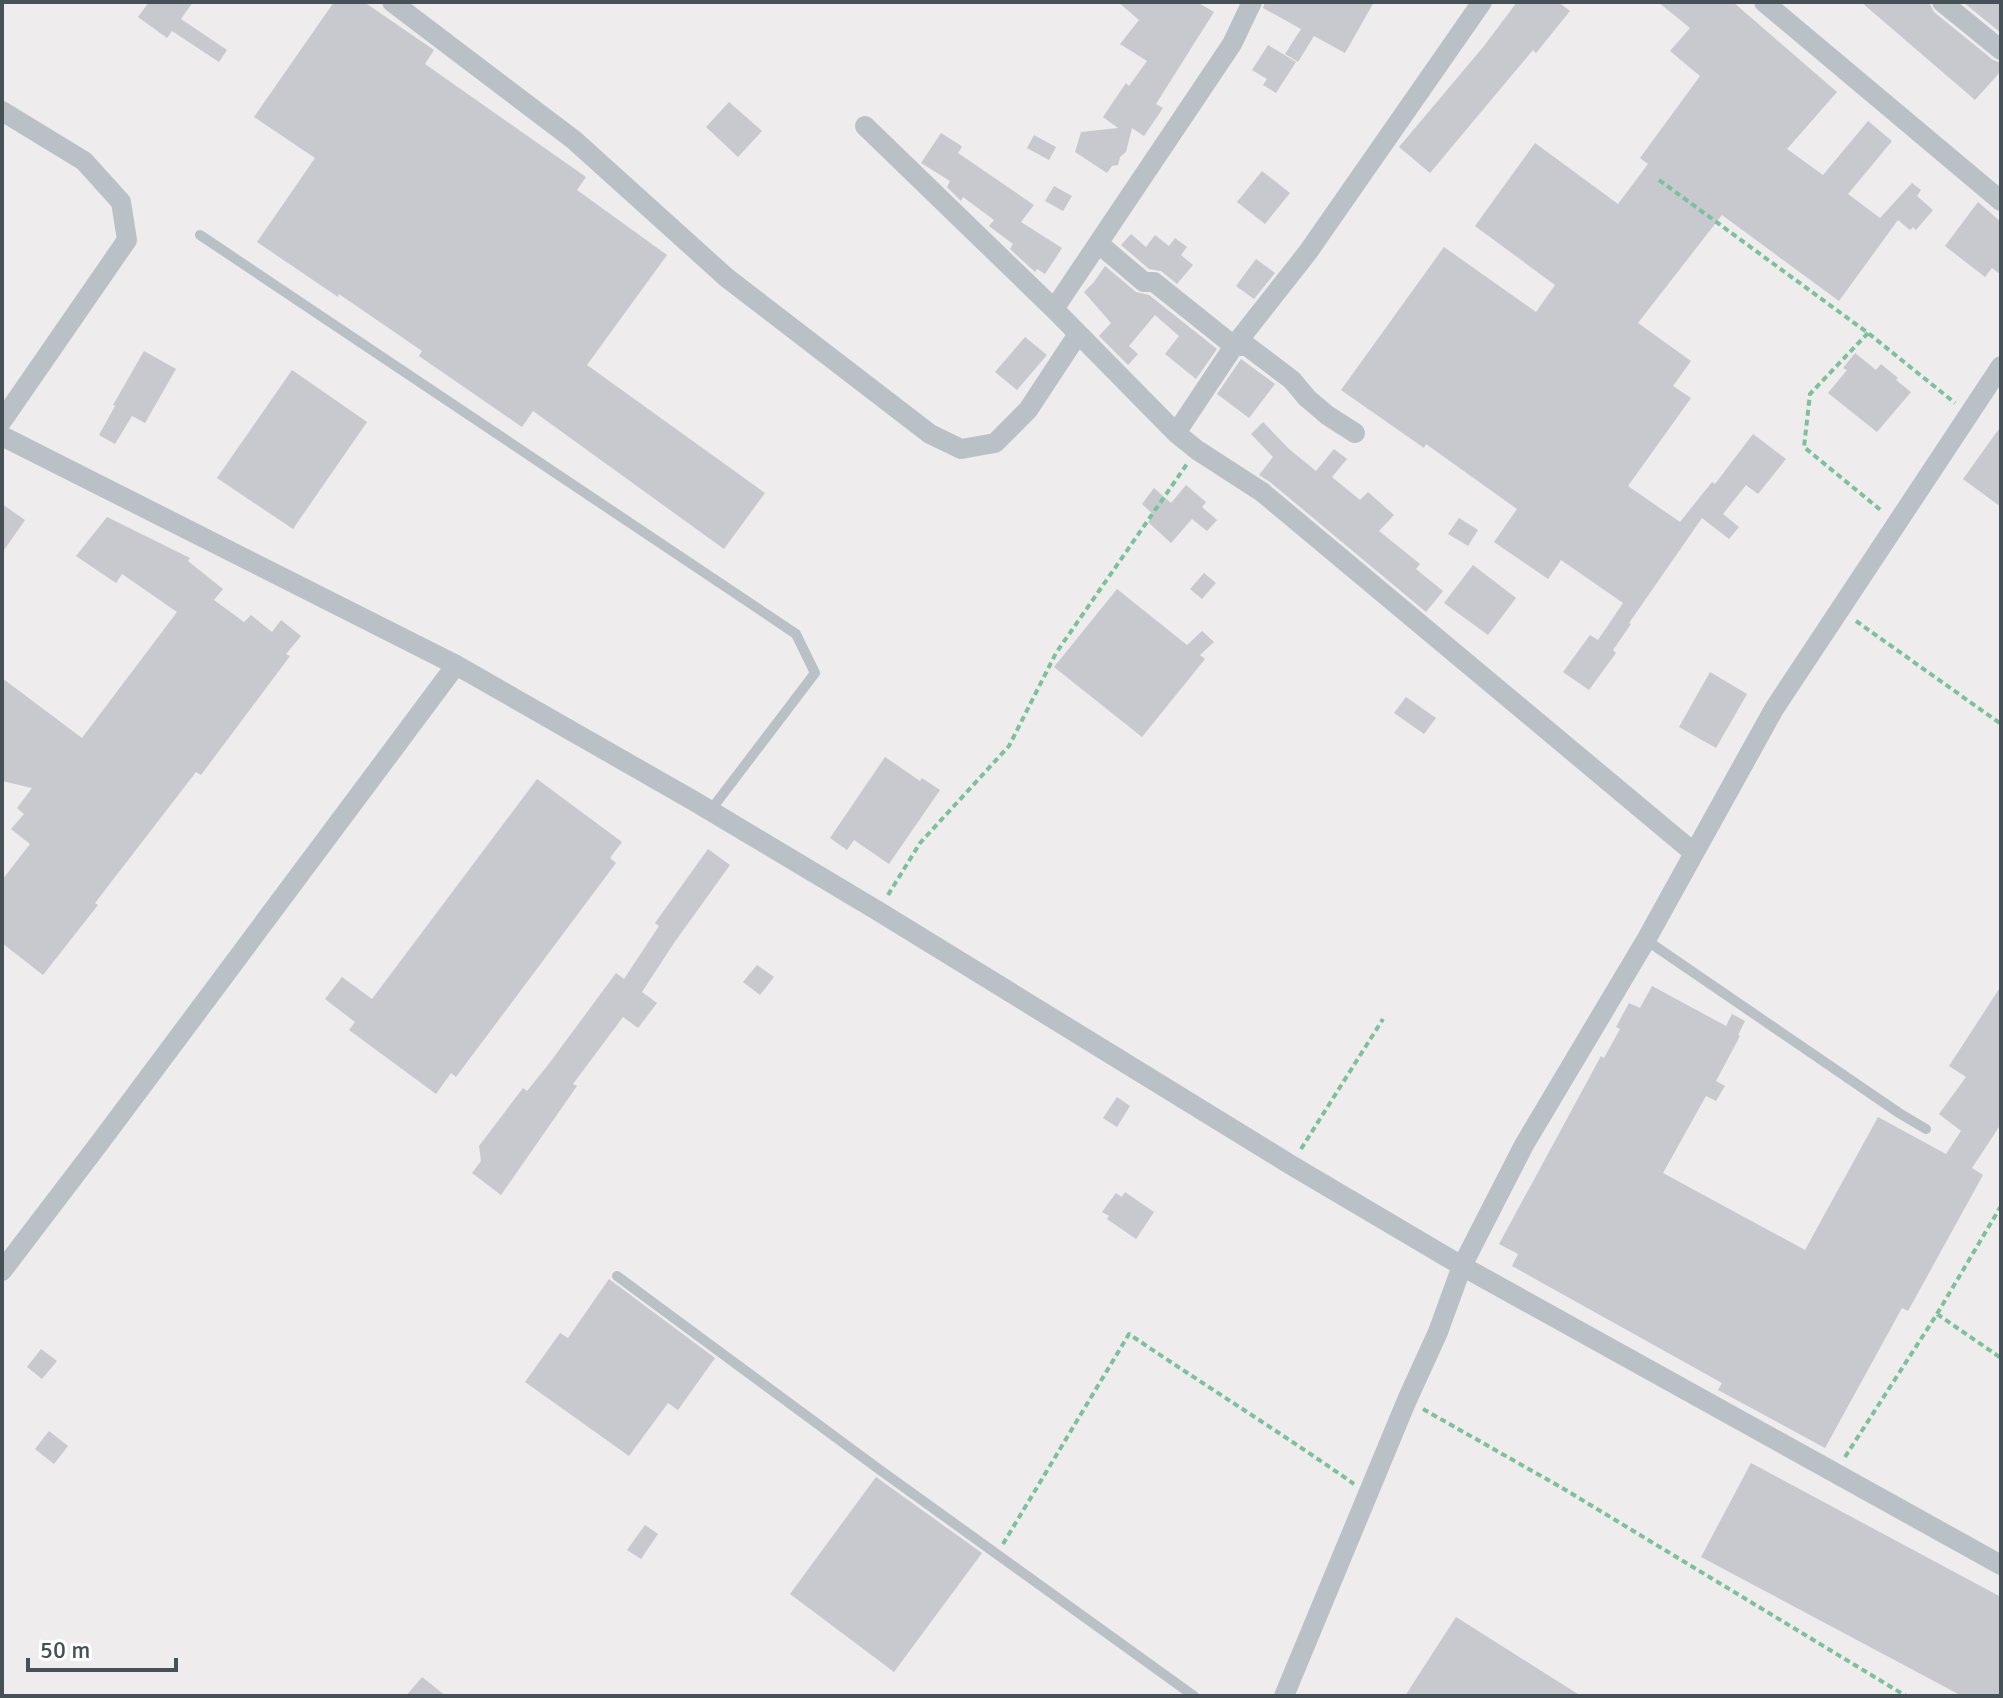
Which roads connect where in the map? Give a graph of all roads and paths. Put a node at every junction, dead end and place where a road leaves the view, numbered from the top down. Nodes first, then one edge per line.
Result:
1 (392, 2) edge
2 (1252, 2) edge
3 (1482, 2) edge
4 (1764, 2) edge
5 (1942, 2) edge
6 (2001, 50) edge
7 (2, 111) edge
8 (865, 126) dead end
9 (1659, 180) dead end
10 (2001, 201) edge
11 (200, 235) dead end
12 (1099, 244) junction
13 (1054, 309) junction
14 (1868, 333) junction
15 (1078, 334) junction
16 (1234, 346) junction
17 (2001, 366) edge
18 (1969, 415) junction
19 (2, 421) edge
20 (1176, 433) junction
21 (1355, 433) dead end
22 (2, 436) edge
23 (1197, 450) junction
24 (1897, 523) junction
25 (1840, 609) junction
26 (456, 665) junction
27 (2001, 724) edge
28 (710, 811) junction
29 (1693, 852) junction
30 (878, 911) junction
31 (1646, 940) junction
32 (1383, 1019) dead end
33 (1926, 1129) dead end
34 (1291, 1165) junction
35 (2001, 1206) edge
36 (1462, 1266) junction
37 (2, 1271) edge
38 (617, 1276) dead end
39 (1937, 1314) junction
40 (2001, 1358) edge
41 (1407, 1400) junction
42 (1835, 1473) junction
43 (1369, 1494) junction
44 (997, 1554) junction
45 (2001, 1565) edge
46 (1194, 1696) edge
47 (1284, 1696) edge
48 (1906, 1696) edge

1 - 15 street
2 - 12 street
3 - 16 street
4 - 10 street
5 - 6 street
7 - 19 street
8 - 13 street
9 - 14 path
11 - 28 lane
12 - 13 street
12 - 16 street
13 - 15 street
14 - 18 path
14 - 24 path
15 - 20 street
16 - 20 street
16 - 21 street
17 - 18 street
18 - 24 street
20 - 23 street
22 - 26 street
23 - 29 street
23 - 30 path
24 - 25 street
25 - 27 path
25 - 29 street
26 - 28 street
26 - 37 street
28 - 30 street
29 - 31 street
30 - 34 street
31 - 33 lane
31 - 36 street
32 - 34 path
34 - 36 street
35 - 39 path
36 - 41 street
36 - 42 street
38 - 44 lane
39 - 40 path
39 - 42 path
41 - 43 street
41 - 48 path
42 - 45 street
43 - 44 path
43 - 47 street
44 - 46 lane

